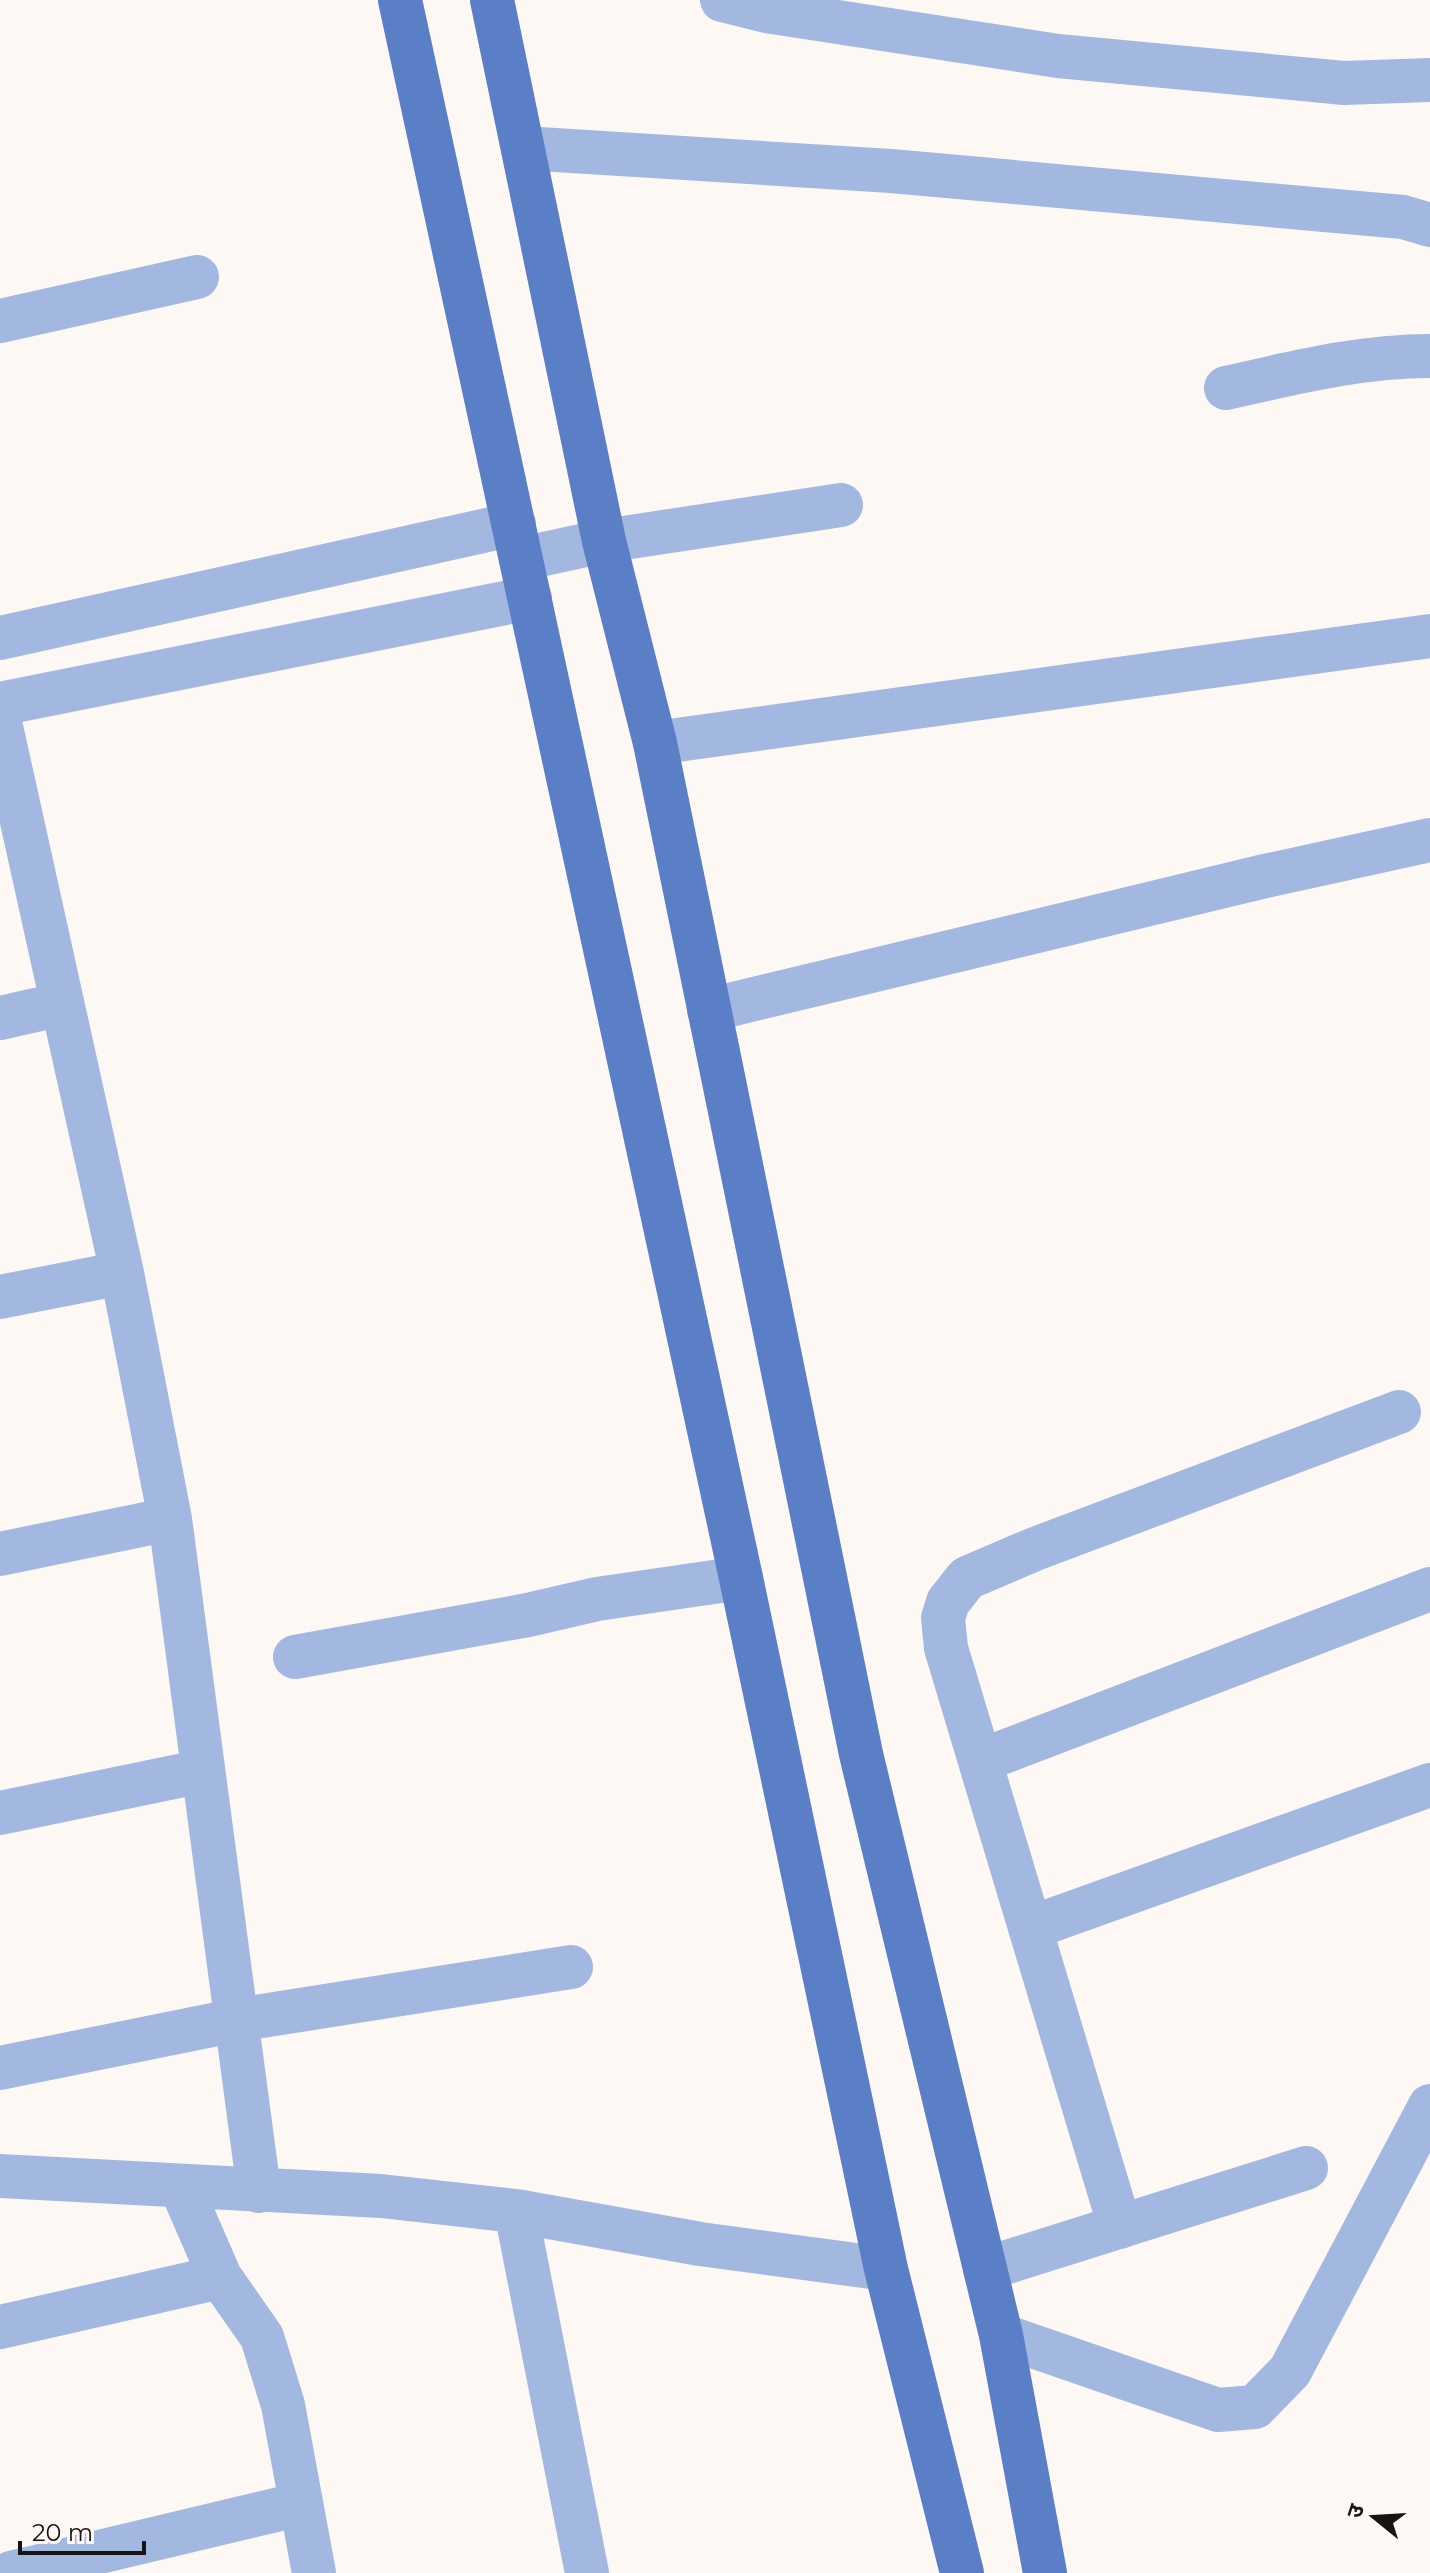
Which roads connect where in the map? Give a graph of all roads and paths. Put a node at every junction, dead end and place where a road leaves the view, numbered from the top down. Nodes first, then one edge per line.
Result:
1 (400, 0) edge
2 (492, 0) edge
3 (722, 0) edge
4 (1430, 80) edge
5 (523, 148) junction
6 (1430, 225) edge
7 (197, 277) dead end
8 (0, 321) edge
9 (1430, 356) edge
10 (1226, 388) dead end
11 (841, 505) dead end
12 (604, 541) junction
13 (522, 560) junction
14 (1430, 636) edge
15 (0, 638) edge
16 (0, 704) edge
17 (0, 722) edge
18 (655, 743) junction
19 (1430, 840) edge
20 (62, 1004) junction
21 (709, 1010) junction
22 (0, 1018) edge
23 (122, 1273) junction
24 (0, 1297) edge
25 (1399, 1412) dead end
26 (170, 1519) junction
27 (0, 1554) edge
28 (741, 1578) junction
29 (1430, 1589) edge
30 (295, 1657) dead end
31 (980, 1761) junction
32 (203, 1771) junction
33 (1430, 1785) edge
34 (0, 1813) edge
35 (1030, 1928) junction
36 (571, 1967) dead end
37 (237, 2020) junction
38 (0, 2068) edge
39 (1430, 2106) edge
40 (1306, 2168) dead end
41 (0, 2176) edge
42 (181, 2187) junction
43 (259, 2191) junction
44 (516, 2211) junction
45 (1120, 2227) junction
46 (886, 2269) junction
47 (985, 2269) junction
48 (220, 2277) junction
49 (0, 2327) edge
50 (1001, 2335) junction
51 (301, 2504) junction
52 (11, 2573) edge
53 (314, 2573) edge
54 (587, 2573) edge
55 (962, 2573) edge
56 (1045, 2573) edge

1 - 13 main road
2 - 5 main road
3 - 4 street
5 - 6 street
5 - 12 main road
7 - 8 street
9 - 10 street
11 - 12 street
12 - 13 street
12 - 18 main road
13 - 15 street
13 - 16 street
13 - 28 main road
14 - 18 street
17 - 20 street
18 - 21 main road
19 - 21 street
20 - 22 street
20 - 23 street
21 - 47 main road
23 - 24 street
23 - 26 street
25 - 31 street
26 - 27 street
26 - 32 street
28 - 30 street
28 - 46 main road
29 - 31 street
31 - 35 street
32 - 34 street
32 - 37 street
33 - 35 street
35 - 45 street
36 - 37 street
37 - 38 street
37 - 43 street
39 - 50 street
40 - 45 street
41 - 42 street
42 - 43 street
42 - 48 street
43 - 44 street
44 - 46 street
44 - 54 street
45 - 47 street
46 - 55 main road
47 - 50 main road
48 - 49 street
48 - 51 street
50 - 56 main road
51 - 52 street
51 - 53 street

